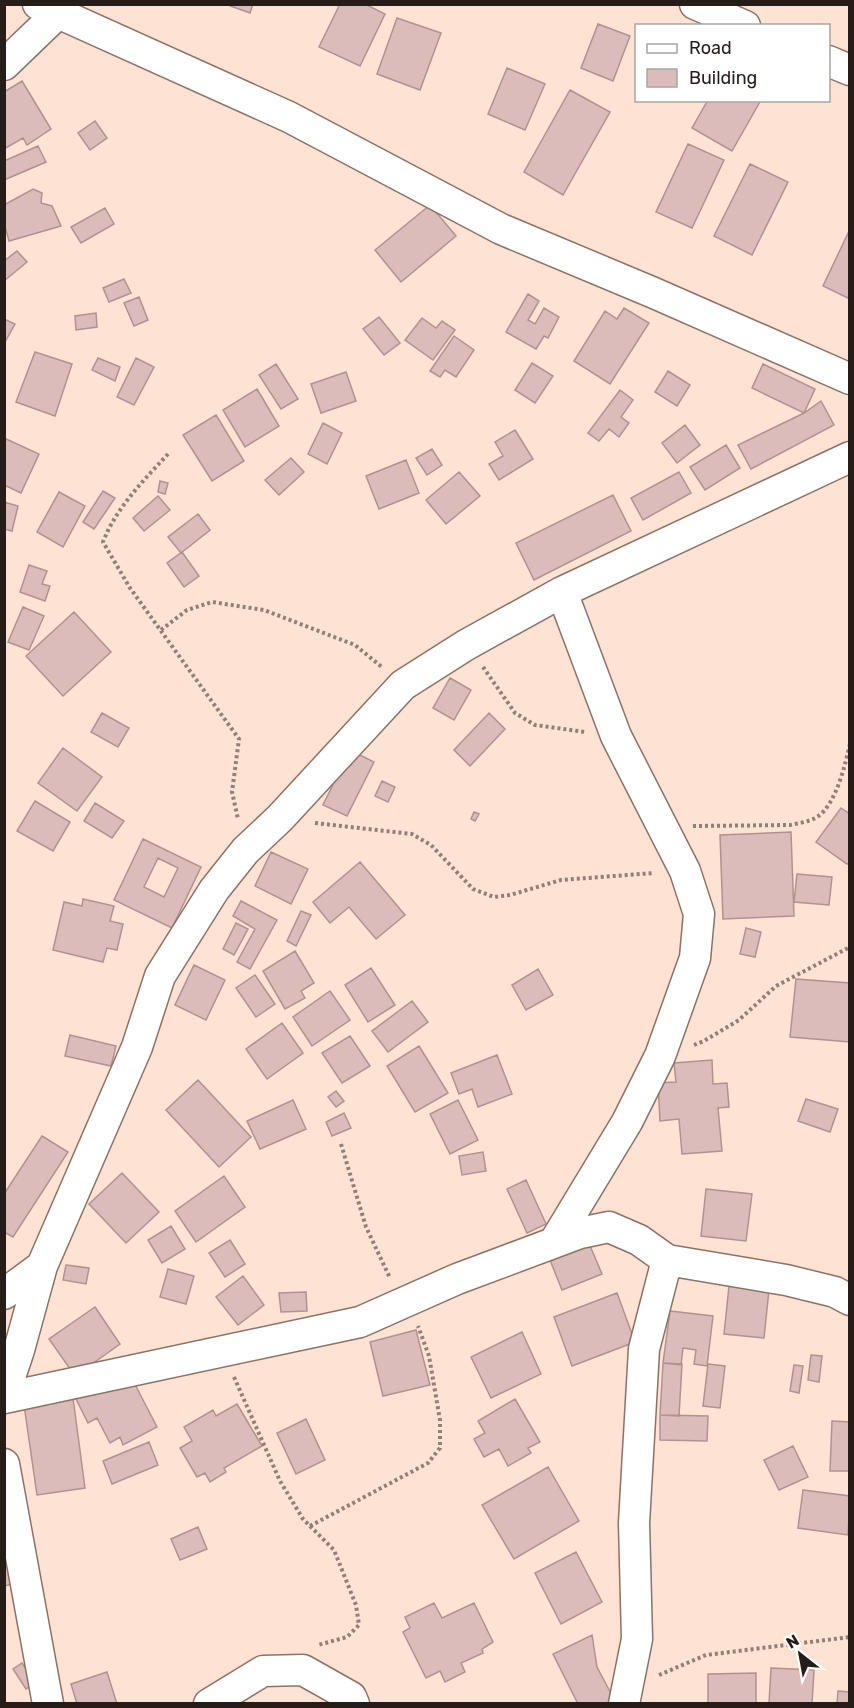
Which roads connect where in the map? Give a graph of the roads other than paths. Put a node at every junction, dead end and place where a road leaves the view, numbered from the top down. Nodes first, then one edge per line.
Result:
1 (695, 4) edge
2 (47, 9) edge
3 (740, 24) edge
4 (830, 62) edge
5 (4, 65) edge
6 (849, 70) edge
7 (849, 379) edge
8 (849, 457) edge
9 (562, 592) junction
10 (555, 1241) junction
11 (667, 1260) junction
12 (42, 1266) junction
13 (4, 1294) edge
14 (849, 1300) edge
15 (4, 1396) edge
16 (4, 1464) edge
17 (625, 1700) edge
18 (48, 1704) edge
19 (209, 1704) edge
20 (354, 1704) edge

1 - 3 street
2 - 5 street
2 - 7 street
4 - 6 street
8 - 9 street
9 - 10 street
9 - 12 street
10 - 11 street
10 - 15 street
11 - 14 street
11 - 17 street
12 - 13 street
12 - 15 street
16 - 18 street
19 - 20 street

